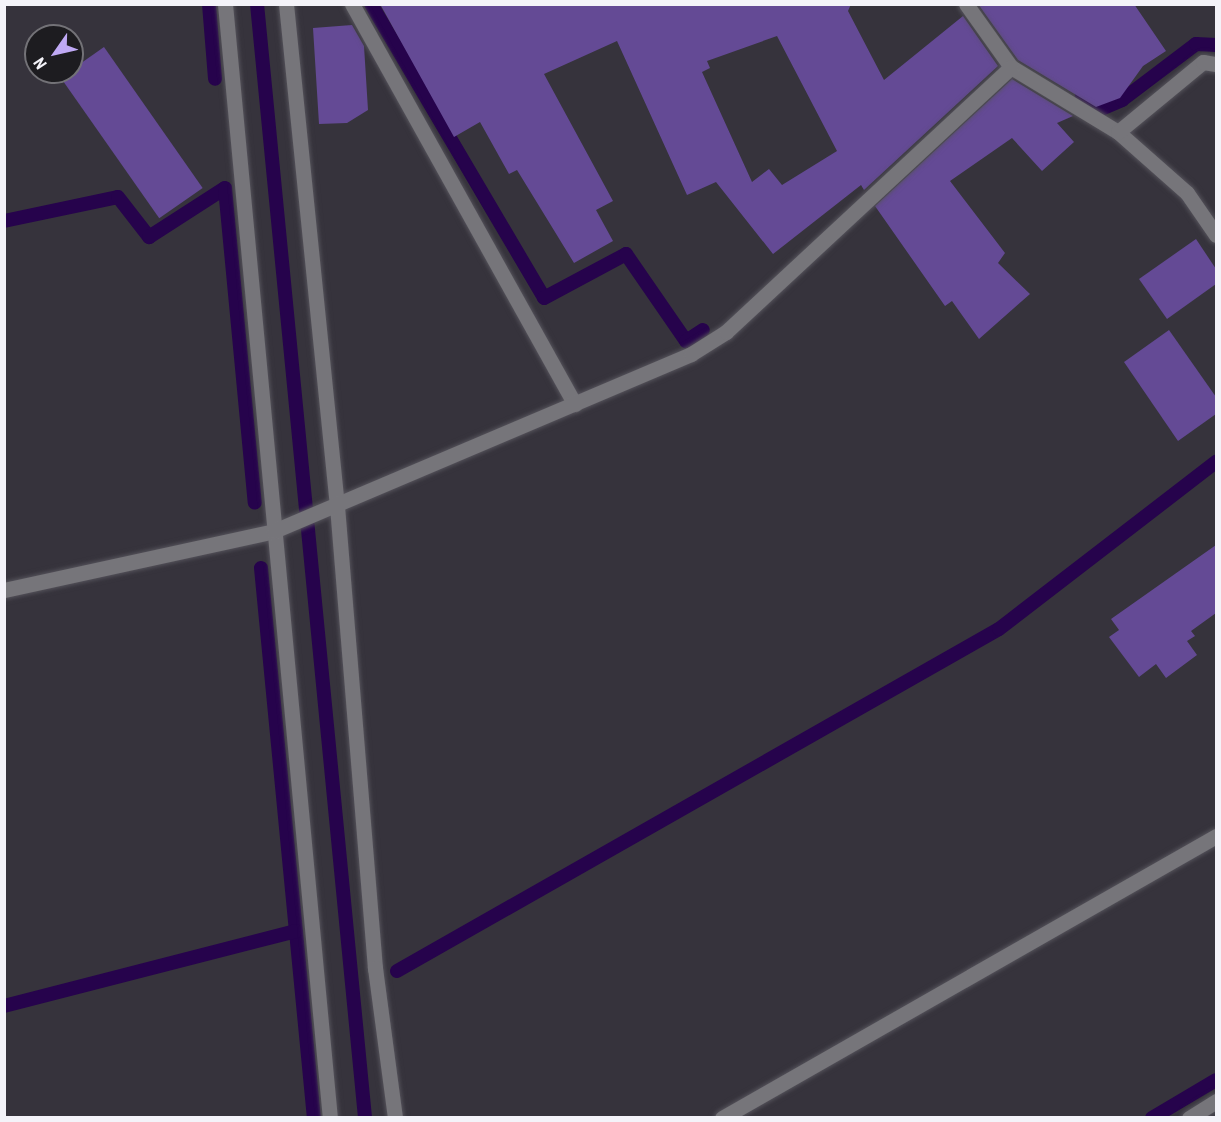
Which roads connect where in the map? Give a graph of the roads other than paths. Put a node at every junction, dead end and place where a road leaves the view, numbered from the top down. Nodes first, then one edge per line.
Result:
1 (225, 4) edge
2 (286, 4) edge
3 (352, 4) edge
4 (966, 4) edge
5 (1216, 63) edge
6 (1011, 67) junction
7 (1118, 132) junction
8 (1216, 235) edge
9 (575, 404) junction
10 (331, 508) junction
11 (274, 531) junction
12 (4, 590) edge
13 (1216, 836) edge
14 (1216, 1101) edge
15 (330, 1118) edge
16 (395, 1118) edge
17 (722, 1118) edge
18 (1189, 1118) edge

1 - 11 street
2 - 10 street
3 - 9 street
4 - 6 street
5 - 7 street
6 - 7 street
6 - 9 street
7 - 8 street
9 - 10 street
10 - 11 street
10 - 16 street
11 - 12 street
11 - 15 street
13 - 17 street
14 - 18 street

